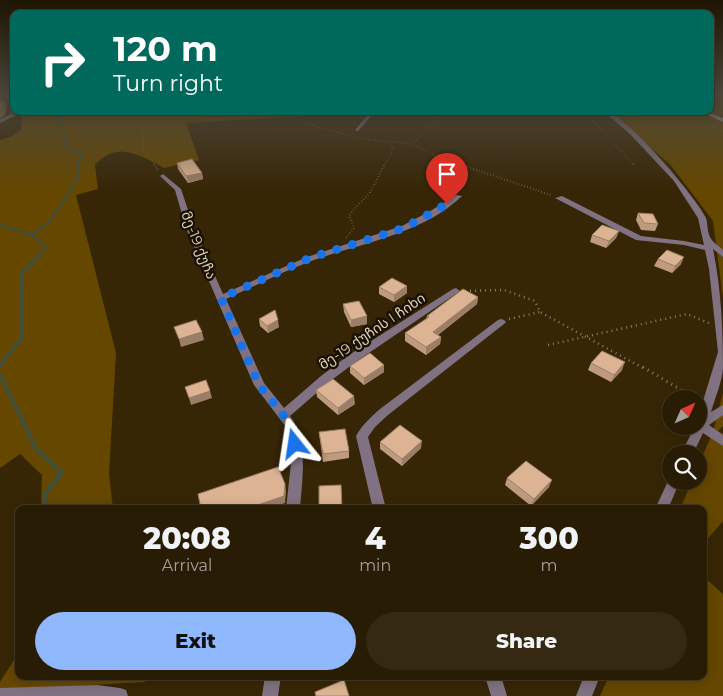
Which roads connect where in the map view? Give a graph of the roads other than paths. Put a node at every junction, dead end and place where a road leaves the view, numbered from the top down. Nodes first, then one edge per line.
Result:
1 (360, 126) edge
2 (624, 126) edge
3 (357, 130) dead end
4 (163, 176) road end
5 (458, 196) dead end
6 (559, 198) road end
7 (707, 239) junction
8 (709, 249) junction
9 (723, 256) edge
10 (456, 291) road end
11 (221, 298) junction
12 (501, 322) road end
13 (708, 402) edge
14 (723, 409) edge
15 (284, 415) junction
16 (708, 420) edge
17 (708, 430) edge
18 (723, 441) edge
19 (670, 490) edge
20 (293, 505) edge
21 (379, 505) edge
22 (663, 505) edge
23 (272, 680) edge
24 (494, 680) edge
25 (590, 680) edge
26 (0, 696) edge
27 (120, 696) edge
28 (270, 696) edge
29 (499, 696) edge
30 (584, 696) edge

1 - 3 lane
2 - 7 street
4 - 11 street, მე-19 ქუჩა
5 - 11 street
6 - 8 street
7 - 8 street
7 - 9 street
8 - 13 street
10 - 15 street, მე-19 ქუჩის I ჩიხი
11 - 15 street, მე-19 ქუჩა
12 - 21 street
14 - 16 street
15 - 20 street, მე-19 ქუჩა
17 - 18 street
19 - 22 street
23 - 28 street
24 - 29 street
25 - 30 street
26 - 27 street

